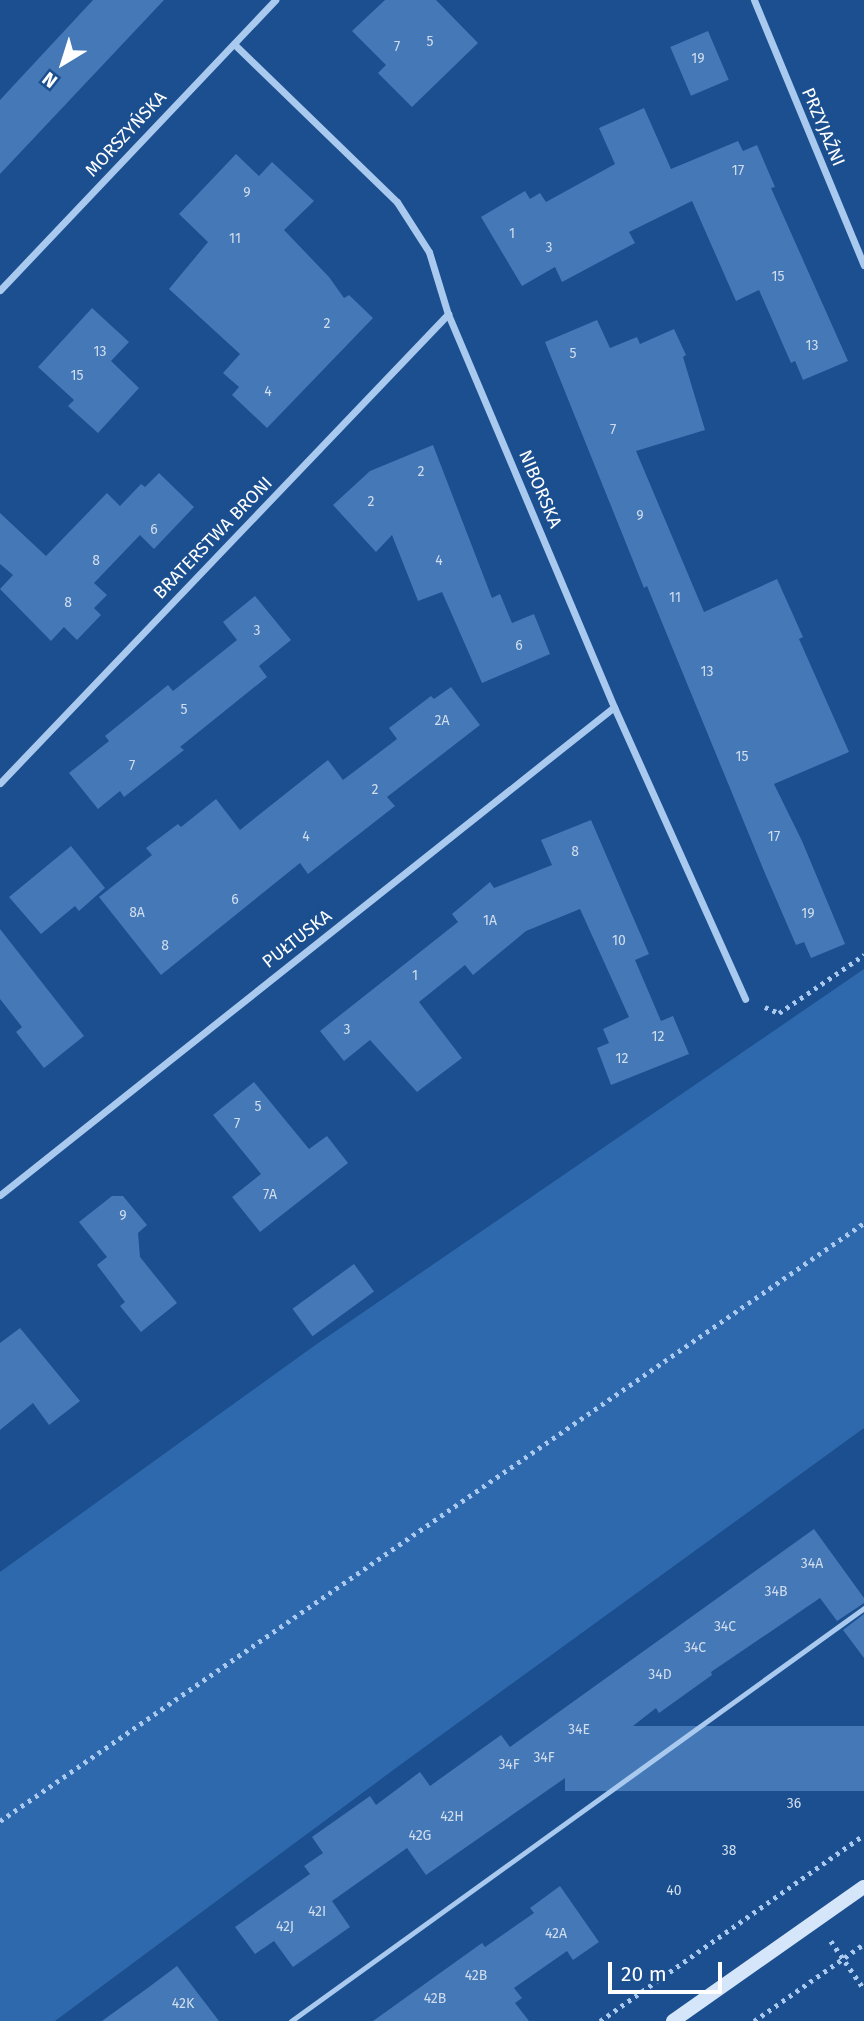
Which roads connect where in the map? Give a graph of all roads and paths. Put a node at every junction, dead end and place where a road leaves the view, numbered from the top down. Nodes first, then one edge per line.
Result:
1 (275, 0) edge
2 (754, 0) edge
3 (234, 44) junction
4 (864, 265) edge
5 (0, 290) edge
6 (449, 314) junction
7 (614, 707) junction
8 (0, 783) edge
9 (864, 955) edge
10 (745, 999) joint
11 (0, 1195) edge
12 (864, 1223) edge
13 (864, 1608) edge
14 (0, 1821) edge
15 (864, 1835) edge
16 (864, 1887) edge
17 (816, 1921) junction
18 (864, 1944) edge
19 (843, 1959) junction
20 (864, 1989) edge
21 (291, 2021) edge
22 (600, 2021) edge
23 (673, 2021) edge
24 (754, 2021) edge

1 - 3 street, MORSZYŃSKA
2 - 4 street, PRZYJAŹNI
3 - 5 street, MORSZYŃSKA
3 - 6 street, NIBORSKA
6 - 7 street, NIBORSKA
6 - 8 street, BRATERSTWA BRONI
7 - 10 street, NIBORSKA
7 - 11 street, PUŁTUSKA
9 - 10 path
12 - 14 path
13 - 21 lane
15 - 22 path
16 - 17 main road
17 - 19 path
17 - 23 main road
18 - 19 path
19 - 20 path
19 - 24 path

